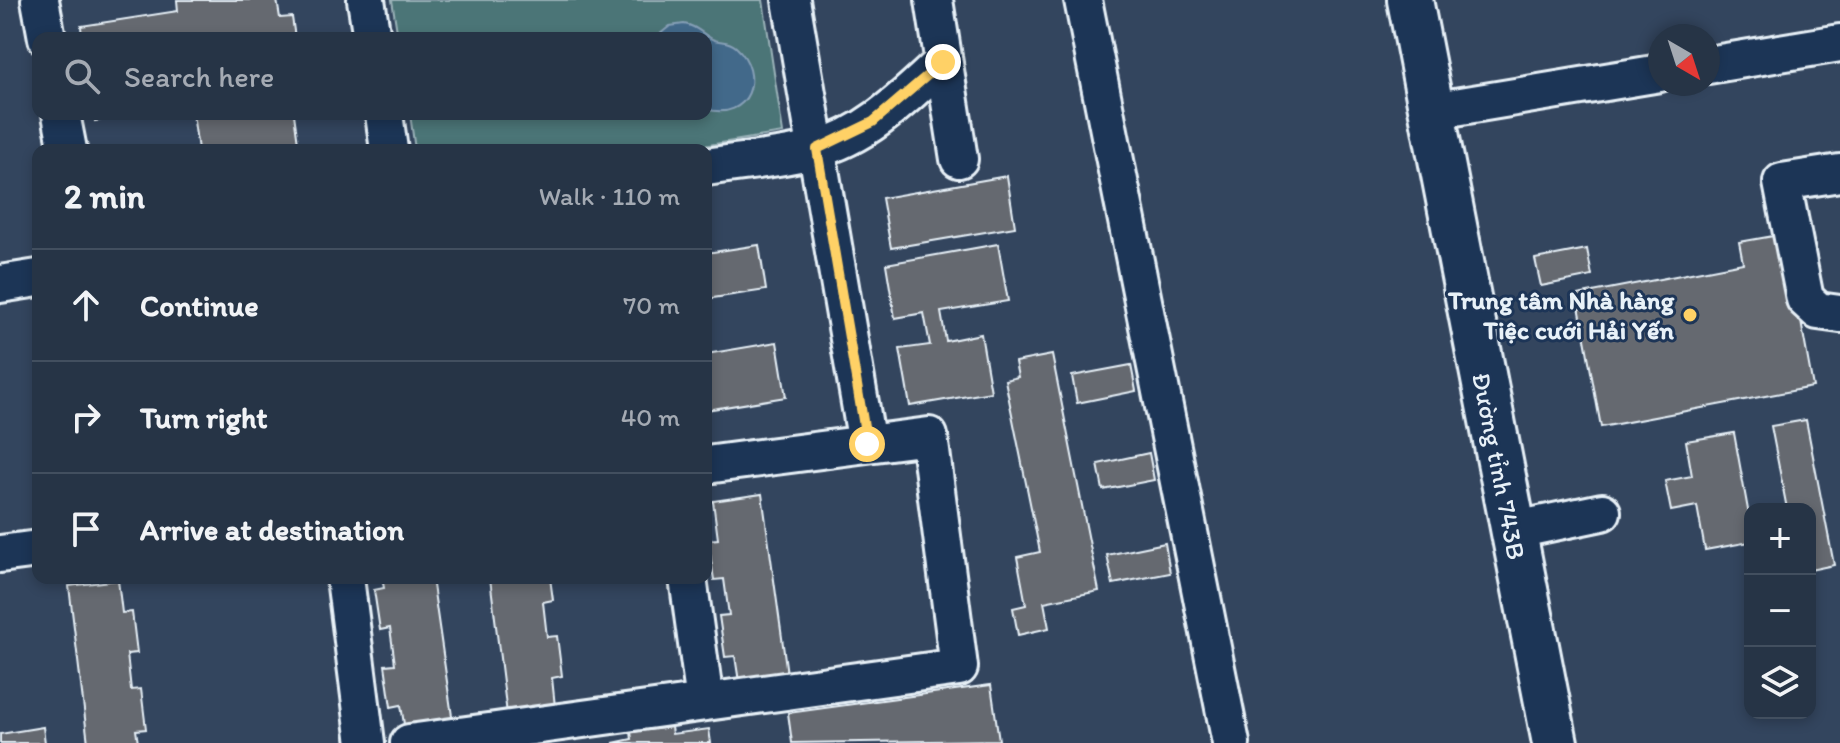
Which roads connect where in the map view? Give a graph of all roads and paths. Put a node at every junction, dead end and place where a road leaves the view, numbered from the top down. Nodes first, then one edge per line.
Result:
1 (40, 0) edge
2 (366, 0) edge
3 (791, 0) edge
4 (934, 0) edge
5 (1083, 0) edge
6 (1410, 0) edge
7 (46, 32) edge
8 (371, 32) edge
9 (1840, 43) edge
10 (943, 62) junction
11 (1720, 63) edge
12 (1648, 75) edge
13 (1431, 111) junction
14 (62, 120) edge
15 (385, 120) edge
16 (67, 144) edge
17 (388, 144) edge
18 (817, 149) junction
19 (959, 159) dead end
20 (712, 166) edge
21 (1840, 173) edge
22 (32, 279) edge
23 (0, 284) edge
24 (1840, 314) edge
25 (867, 444) junction
26 (712, 464) edge
27 (1602, 512) dead end
28 (1511, 531) junction
29 (32, 550) edge
30 (0, 554) edge
31 (346, 584) edge
32 (689, 584) edge
33 (705, 702) junction
34 (366, 743) edge
35 (409, 743) edge
36 (1231, 743) edge
37 (1555, 743) edge

1 - 7 lane
2 - 8 lane
3 - 18 lane
4 - 10 lane
5 - 36 lane
6 - 13 main road, Đường tỉnh 743B
9 - 11 lane
10 - 18 lane
10 - 19 lane
12 - 13 lane
13 - 28 main road, Đường tỉnh 743B
14 - 16 lane
15 - 17 lane
18 - 20 lane
18 - 25 lane
21 - 24 lane
22 - 23 lane
25 - 26 lane
25 - 33 lane
27 - 28 lane
28 - 37 main road, Đường tỉnh 743B
29 - 30 lane
31 - 34 lane
32 - 33 lane
33 - 35 lane

